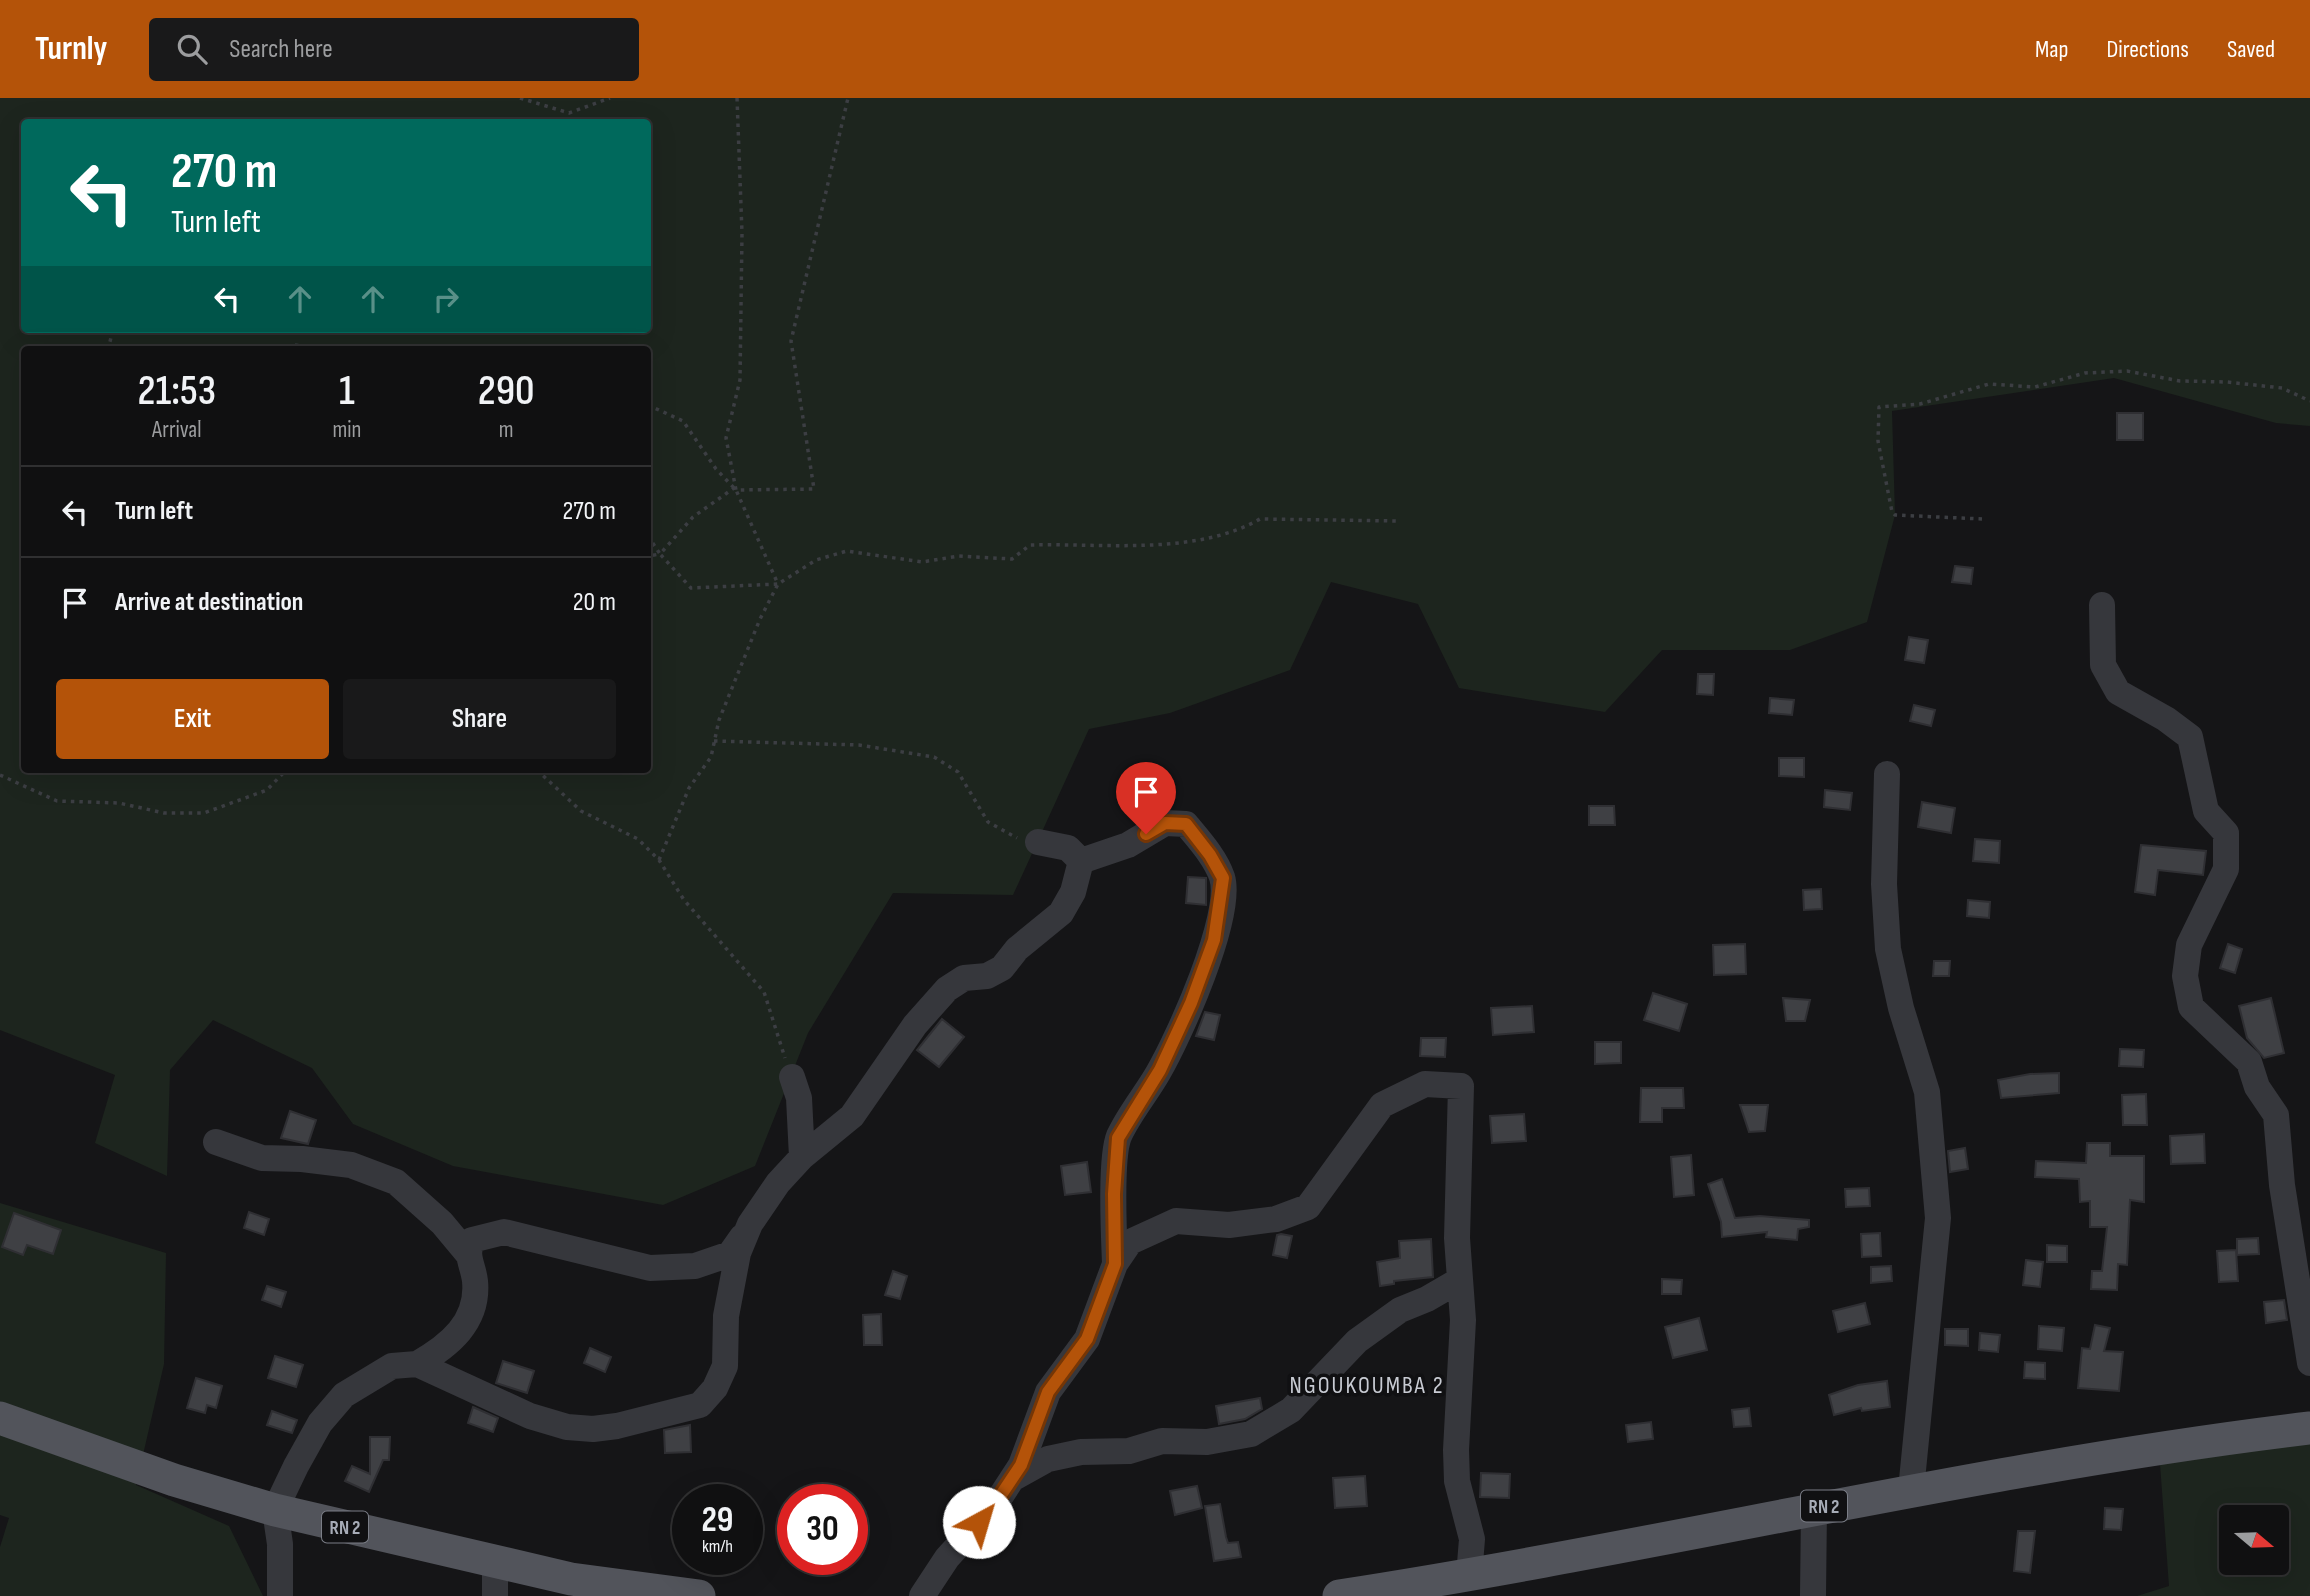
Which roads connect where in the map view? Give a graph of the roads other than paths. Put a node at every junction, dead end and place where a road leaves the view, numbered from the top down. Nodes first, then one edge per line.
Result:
1 (2102, 605) dead end
2 (1887, 774) dead end
3 (1038, 842) road end
4 (1081, 861) junction
5 (792, 1077) road end
6 (216, 1142) dead end
7 (802, 1157) junction
8 (750, 1224) junction
9 (467, 1253) junction
10 (1115, 1264) junction
11 (1458, 1280) junction
12 (2310, 1363) edge
13 (417, 1364) junction
14 (0, 1418) edge
15 (2310, 1428) edge
16 (1010, 1480) junction
17 (1911, 1490) junction
18 (1814, 1508) junction
19 (275, 1510) junction
20 (495, 1563) junction
21 (1469, 1576) junction
22 (280, 1596) edge
23 (495, 1596) edge
24 (699, 1596) edge
25 (922, 1596) edge
26 (1339, 1596) edge
27 (1812, 1596) edge

1 - 12 street
2 - 17 street
3 - 4 street
4 - 7 street
4 - 10 street
5 - 7 street
6 - 9 street
7 - 8 street
8 - 9 street
8 - 13 street
9 - 13 street
10 - 11 street
10 - 16 street
11 - 16 street
11 - 21 street
13 - 19 street
14 - 19 main road, RN 2
15 - 17 main road, RN 2
16 - 25 street
17 - 18 main road, RN 2
18 - 21 main road, RN 2
18 - 27 street
19 - 20 main road, RN 2
19 - 22 street
20 - 23 street
20 - 24 main road, RN 2
21 - 26 main road, RN 2

